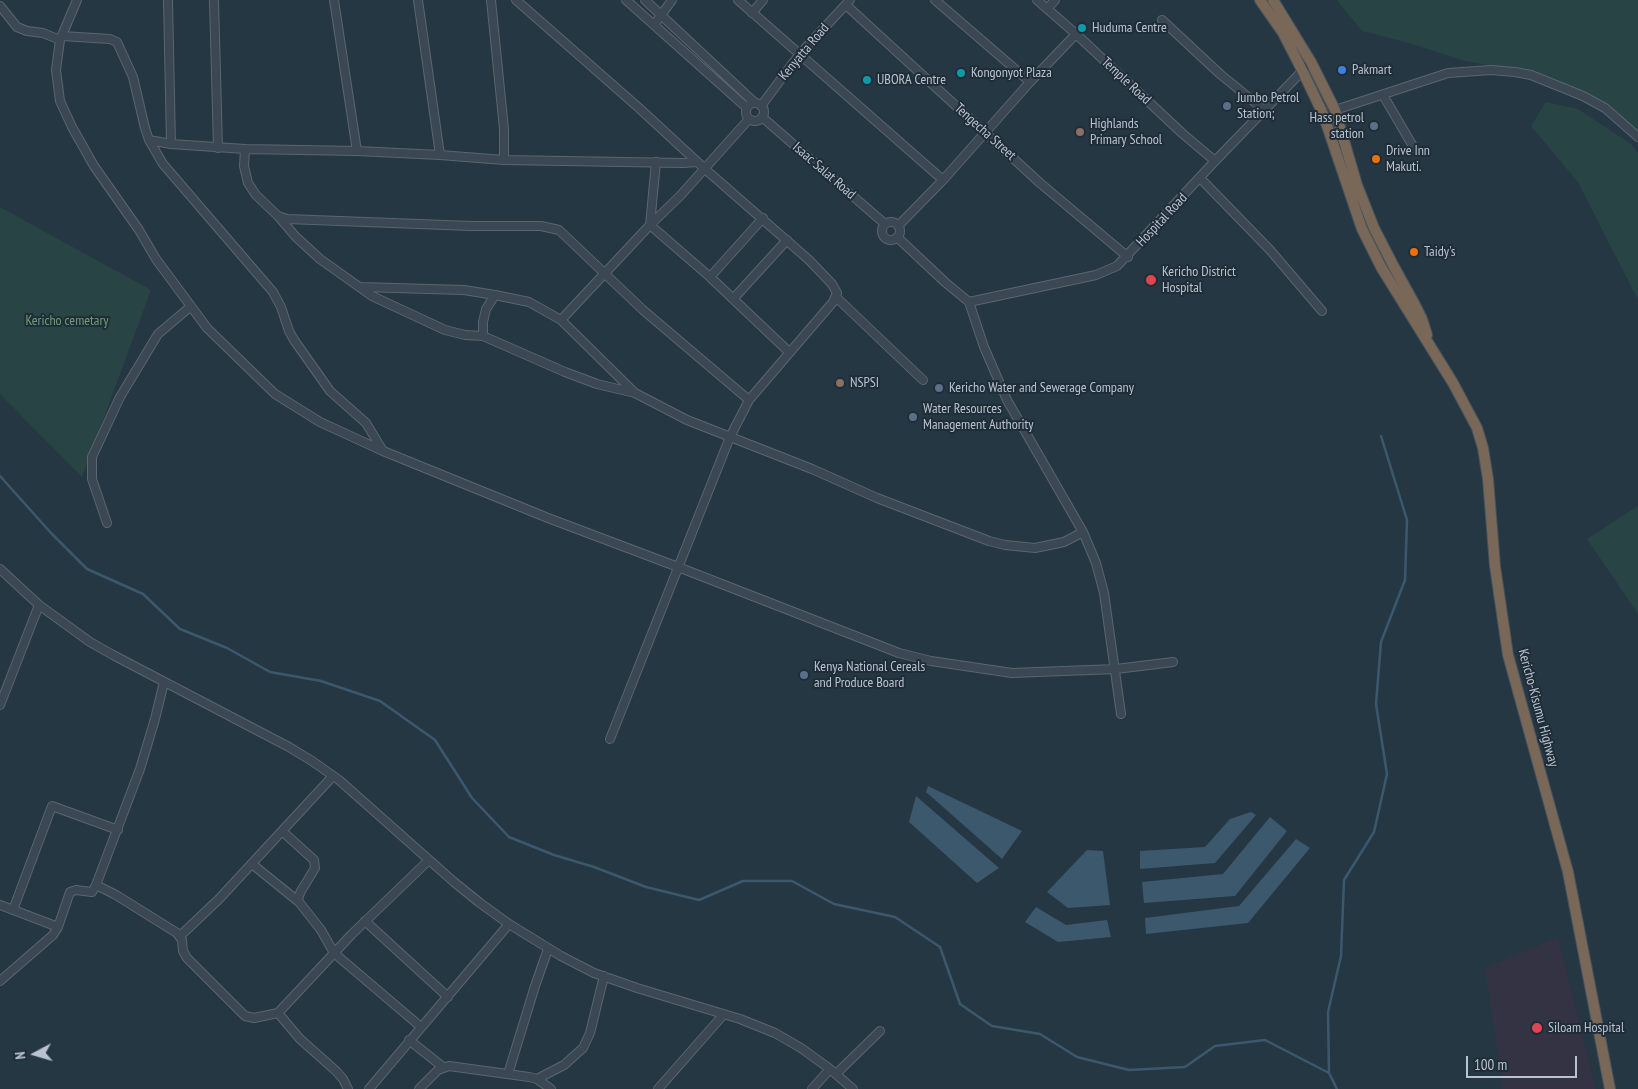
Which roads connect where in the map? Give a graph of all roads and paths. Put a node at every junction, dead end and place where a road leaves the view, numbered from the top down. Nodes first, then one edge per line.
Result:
1 (77, 0) edge
2 (168, 0) edge
3 (214, 0) edge
4 (334, 0) edge
5 (418, 0) edge
6 (491, 0) edge
7 (516, 0) edge
8 (626, 0) edge
9 (645, 0) edge
10 (672, 0) edge
11 (738, 0) edge
12 (763, 0) edge
13 (935, 0) edge
14 (1037, 0) edge
15 (1055, 0) edge
16 (1260, 0) edge
17 (1272, 0) edge
18 (848, 2) edge
19 (0, 6) edge
20 (1047, 9) junction
21 (752, 13) junction
22 (661, 14) junction
23 (1162, 20) dead end
24 (654, 24) junction
25 (1076, 34) junction
26 (61, 38) junction
27 (799, 55) junction
28 (1311, 62) junction
29 (1302, 70) junction
30 (1030, 82) junction
31 (1383, 95) junction
32 (758, 104) junction
33 (747, 108) junction
34 (1264, 110) junction
35 (1335, 110) junction
36 (1322, 114) junction
37 (762, 118) junction
38 (748, 119) junction
39 (986, 132) junction
40 (1638, 137) edge
41 (149, 140) junction
42 (171, 144) junction
43 (218, 148) junction
44 (1414, 148) dead end
45 (245, 149) junction
46 (357, 151) junction
47 (440, 155) junction
48 (504, 160) junction
49 (1215, 161) junction
50 (656, 162) junction
51 (698, 162) junction
52 (705, 169) junction
53 (1200, 178) junction
54 (943, 180) junction
55 (278, 216) junction
56 (762, 218) junction
57 (650, 224) junction
58 (885, 224) junction
59 (898, 226) junction
60 (897, 237) junction
61 (787, 240) junction
62 (1128, 257) junction
63 (605, 273) junction
64 (710, 277) junction
65 (360, 287) junction
66 (495, 295) junction
67 (836, 297) junction
68 (733, 299) junction
69 (970, 302) junction
70 (190, 307) junction
71 (1322, 311) dead end
72 (561, 320) junction
73 (483, 336) junction
74 (1428, 341) junction
75 (789, 352) junction
76 (923, 380) dead end
77 (635, 393) junction
78 (749, 400) junction
79 (730, 437) junction
80 (383, 451) junction
81 (107, 523) dead end
82 (1083, 532) junction
83 (678, 567) junction
84 (0, 569) edge
85 (38, 605) junction
86 (1173, 662) dead end
87 (1116, 668) junction
88 (164, 682) junction
89 (0, 705) edge
90 (1121, 714) dead end
91 (610, 739) dead end
92 (333, 776) junction
93 (118, 830) junction
94 (282, 831) junction
95 (429, 860) junction
96 (252, 864) junction
97 (96, 885) junction
98 (299, 902) junction
99 (2, 908) edge
100 (13, 910) junction
101 (366, 921) junction
102 (509, 924) junction
103 (58, 927) junction
104 (180, 936) junction
105 (548, 949) junction
106 (334, 953) junction
107 (604, 976) junction
108 (0, 981) edge
109 (448, 997) junction
110 (278, 1013) junction
111 (724, 1014) junction
112 (421, 1027) junction
113 (880, 1031) dead end
114 (409, 1040) junction
115 (443, 1067) junction
116 (833, 1072) junction
117 (508, 1074) junction
118 (536, 1079) junction
119 (348, 1089) edge
120 (369, 1089) edge
121 (419, 1089) edge
122 (551, 1089) edge
123 (658, 1089) edge
124 (812, 1089) edge
125 (853, 1089) edge
126 (1610, 1089) edge

1 - 26 street
2 - 42 street
3 - 43 street
4 - 46 street
5 - 47 street
6 - 48 street
7 - 51 street
8 - 24 street
9 - 22 street
10 - 22 street
11 - 21 street
12 - 21 street
13 - 30 street
14 - 20 street, Temple Road
15 - 20 street
16 - 29 highway, Kericho-Kisumu Highway
17 - 28 highway, Kericho-Kisumu Highway
18 - 27 street, Kenyatta Road
18 - 39 street, Tengecha Street
19 - 26 street
20 - 25 street, Temple Road
21 - 27 street
22 - 24 street
22 - 32 street
23 - 34 street
24 - 33 street
25 - 30 street
25 - 49 street, Temple Road
26 - 41 street
26 - 70 street
27 - 32 street, Kenyatta Road
27 - 54 street
28 - 29 street, Hospital Road
28 - 35 highway, Kericho-Kisumu Highway
29 - 34 street, Hospital Road
29 - 36 highway, Kericho-Kisumu Highway
30 - 39 street
31 - 35 street
31 - 40 street
31 - 44 street
32 - 33 street
32 - 37 street
33 - 38 street
34 - 49 street, Hospital Road
35 - 36 street
35 - 74 highway, Kericho-Kisumu Highway
36 - 74 highway, Kericho-Kisumu Highway
37 - 38 street
37 - 58 street, Isaac Salat Road
38 - 52 street
39 - 54 street
39 - 62 street, Tengecha Street
41 - 42 street
41 - 80 street
42 - 43 street
43 - 45 street
45 - 46 street
45 - 55 street
46 - 47 street
47 - 48 street
48 - 50 street
49 - 53 street, Hospital Road
50 - 51 street
50 - 57 street
51 - 52 street
52 - 56 street
52 - 57 street
53 - 62 street, Hospital Road
53 - 71 street
54 - 59 street
55 - 63 street
55 - 65 street
56 - 61 street
56 - 64 street
57 - 63 street
57 - 64 street
58 - 59 street
58 - 60 street
59 - 60 street
60 - 69 street
61 - 67 street
61 - 68 street
62 - 69 street, Hospital Road
63 - 72 street
63 - 78 street
64 - 68 street
65 - 66 street
65 - 73 street
66 - 72 street
66 - 73 street
67 - 75 street
67 - 76 street
68 - 75 street
69 - 82 street
70 - 80 street
70 - 81 street
72 - 77 street
73 - 77 street
74 - 126 highway, Kericho-Kisumu Highway
75 - 78 street
77 - 79 street
78 - 79 street
79 - 82 street
79 - 83 street
80 - 83 street
82 - 87 street
83 - 87 street
83 - 91 street
84 - 85 street
85 - 88 street
85 - 89 street
86 - 87 street
87 - 90 street
88 - 92 street
88 - 93 street
92 - 94 street
92 - 95 street
93 - 97 street
93 - 100 street
94 - 96 street
94 - 98 street
95 - 101 street
95 - 102 street
96 - 98 street
96 - 104 street
97 - 103 street
97 - 104 street
98 - 106 street
99 - 100 street
100 - 103 street
101 - 106 street
101 - 109 street
102 - 105 street
102 - 109 street
103 - 108 street
104 - 110 street
105 - 107 street
105 - 117 street
106 - 110 street
106 - 112 street
107 - 111 street
107 - 118 street
109 - 112 street
110 - 119 street
111 - 116 street
111 - 123 street
112 - 114 street
113 - 116 street
114 - 115 street
114 - 120 street
115 - 117 street
115 - 121 street
116 - 124 street
116 - 125 street
117 - 118 street
118 - 122 street

